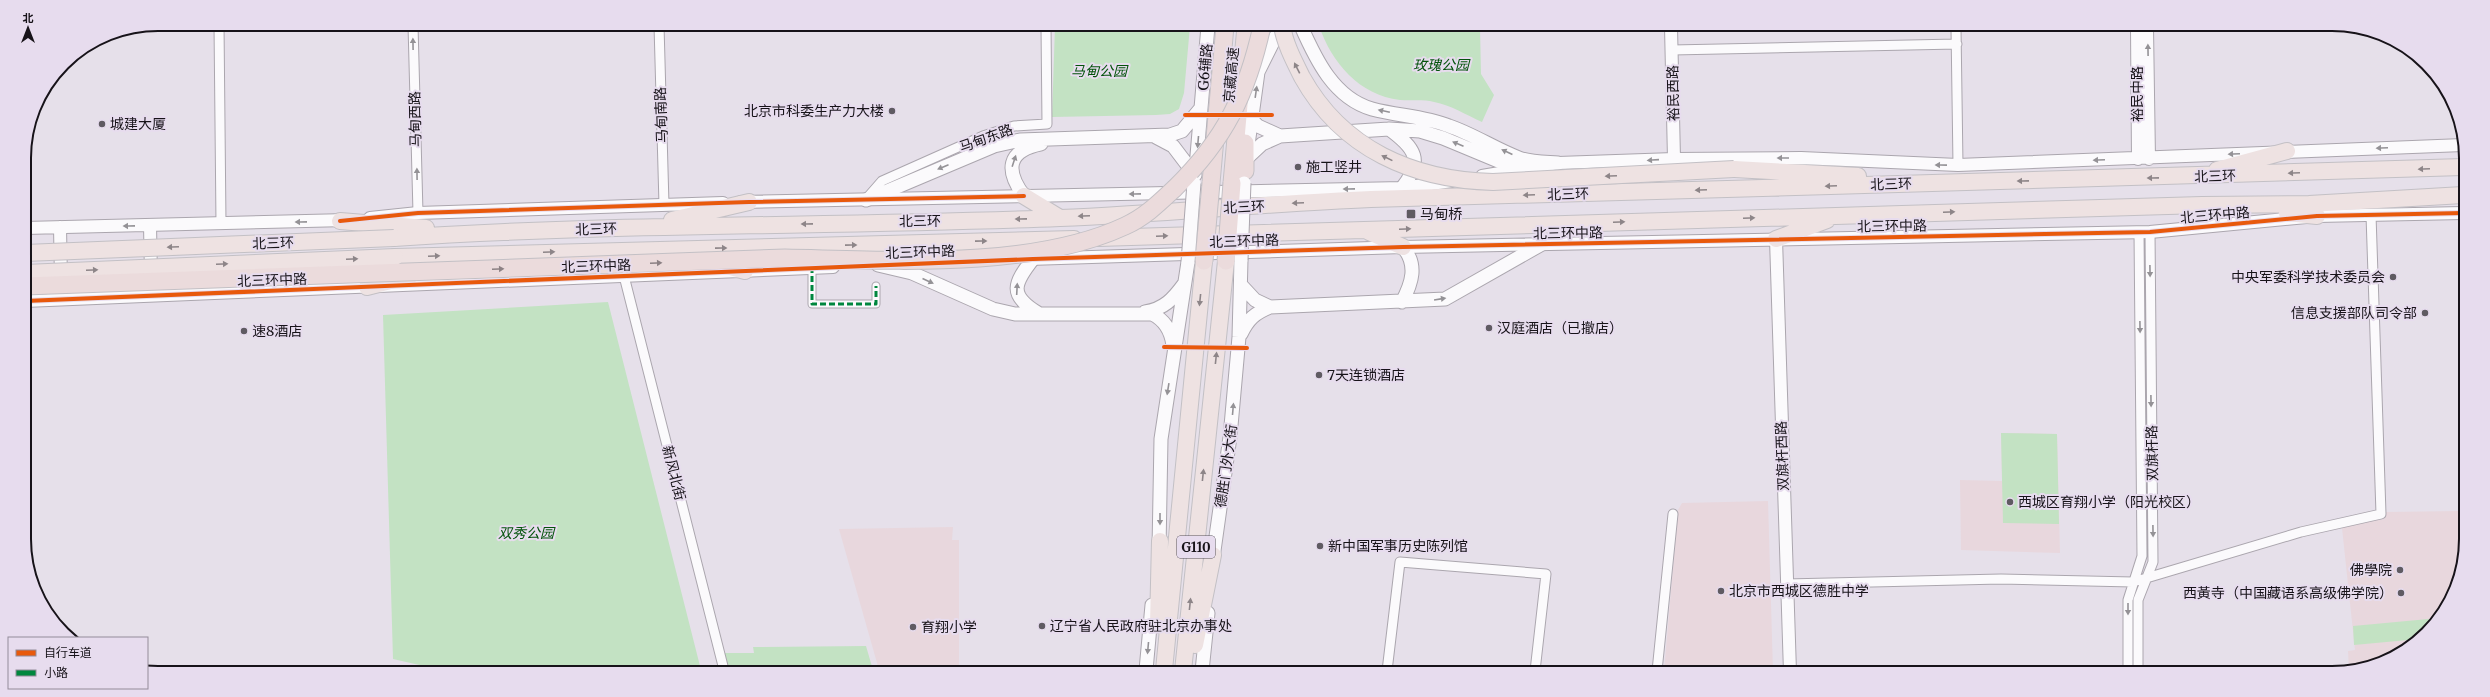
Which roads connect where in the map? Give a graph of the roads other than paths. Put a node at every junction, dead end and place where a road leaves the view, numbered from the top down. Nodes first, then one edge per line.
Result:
1 (219, 31) edge
2 (413, 31) edge
3 (659, 31) edge
4 (1046, 31) edge
5 (1208, 31) edge
6 (1224, 31) edge
7 (1261, 31) edge
8 (1279, 31) edge
9 (1284, 31) edge
10 (1303, 31) edge
11 (1671, 31) edge
12 (1956, 31) edge
13 (2137, 31) edge
14 (2147, 31) edge
15 (1246, 34) edge
16 (1957, 44) junction
17 (1672, 50) junction
18 (1201, 108) junction
19 (1252, 120) junction
20 (1389, 129) junction
21 (1280, 136) junction
22 (1156, 137) junction
23 (1061, 139) junction
24 (2458, 145) edge
25 (2287, 151) junction
26 (1674, 159) junction
27 (2143, 159) junction
28 (1558, 163) junction
29 (1958, 165) junction
30 (2459, 167) edge
31 (1520, 170) junction
32 (1242, 174) junction
33 (2192, 177) junction
34 (1200, 180) junction
35 (1954, 183) junction
36 (1402, 188) junction
37 (2459, 195) edge
38 (1024, 196) junction
39 (1365, 199) junction
40 (866, 200) junction
41 (749, 202) junction
42 (664, 205) junction
43 (2202, 205) junction
44 (2459, 212) edge
45 (418, 213) junction
46 (1841, 215) junction
47 (2371, 215) junction
48 (2317, 216) junction
49 (1060, 218) junction
50 (340, 221) junction
51 (221, 224) junction
52 (150, 225) junction
53 (60, 227) junction
54 (31, 228) edge
55 (642, 228) junction
56 (1366, 230) junction
57 (482, 232) junction
58 (2144, 232) junction
59 (1067, 239) junction
60 (1776, 239) junction
61 (1542, 244) junction
62 (1403, 247) junction
63 (664, 249) junction
64 (31, 253) edge
65 (496, 254) junction
66 (1033, 259) junction
67 (1196, 261) junction
68 (1234, 261) junction
69 (878, 265) junction
70 (812, 268) junction
71 (745, 271) junction
72 (31, 273) edge
73 (624, 276) junction
74 (1185, 282) junction
75 (1240, 285) junction
76 (31, 286) edge
77 (876, 286) dead end
78 (367, 287) junction
79 (152, 296) junction
80 (62, 299) junction
81 (31, 301) edge
82 (1402, 302) junction
83 (1270, 307) junction
84 (1140, 312) junction
85 (1038, 313) junction
86 (1239, 337) junction
87 (1174, 351) junction
88 (1673, 514) dead end
89 (1160, 541) junction
90 (1213, 555) junction
91 (2146, 579) junction
92 (2134, 582) junction
93 (1786, 584) junction
94 (723, 666) edge
95 (1146, 666) edge
96 (1158, 666) edge
97 (1164, 666) edge
98 (1183, 666) edge
99 (1191, 666) edge
100 (1202, 666) edge
101 (1388, 666) edge
102 (1536, 666) edge
103 (1658, 666) edge
104 (1790, 666) edge
105 (2128, 666) edge
106 (2138, 666) edge

1 - 51 street
45 -> 2 street, 马甸西路
3 - 42 street, 马甸南路
4 - 40 street, 马甸东路
5 - 18 main road, G6辅路
6 - 34 highway, 京藏高速
76 -> 7 highway, bridge
19 -> 8 main road
35 -> 9 highway, bridge
28 -> 10 main road
11 - 17 street, 裕民西路
12 - 16 street
13 - 27 street, 裕民中路
27 -> 14 street, 裕民中路
15 - 32 highway, 京藏高速
16 - 17 street
16 - 29 street
17 - 26 street, 裕民西路
18 - 22 main road
18 -> 34 main road, G6辅路
19 - 21 main road
19 - 32 main road
20 - 21 main road
31 -> 20 main road
20 - 36 main road
21 - 32 main road
22 - 23 main road
22 - 34 main road
38 -> 23 main road
23 -> 40 main road
24 -> 25 street
25 -> 27 street
25 - 33 highway
26 -> 28 street
29 -> 26 street
27 -> 29 street
28 - 31 street
30 -> 33 highway, 北三环
31 - 36 street
32 - 68 highway, bridge
33 -> 35 highway, 北三环
34 - 67 highway, bridge
35 -> 39 highway, 北三环
36 -> 38 street
36 - 39 highway
37 - 43 highway, 北三环
38 - 40 street
38 - 49 highway
39 -> 49 highway, 北三环
40 - 41 street
41 - 42 street
41 - 55 highway
42 - 45 street
46 -> 43 highway, 北三环
43 - 48 highway
44 - 47 street, 北三环中路
45 - 50 street
56 -> 46 highway, 北三环
46 - 60 highway
47 - 48 street, 北三环中路
47 - 91 street
48 - 58 street, 北三环中路
49 -> 55 highway, 北三环
50 -> 51 street
50 - 57 highway
51 - 52 street
52 -> 53 street
52 - 79 street
53 - 54 street
53 - 80 street
55 - 57 highway, 北三环
59 -> 56 highway, 北三环
56 - 62 highway
57 -> 64 highway, 北三环, bridge
58 - 60 street, 北三环中路
58 -> 91 street, 双旗杆路
58 -> 92 street
63 -> 59 highway, 北三环
59 - 66 highway
60 - 61 street, 北三环中路
60 - 93 street, 双旗杆西路
61 - 62 street, 北三环中路
82 -> 61 main road
62 - 66 street, 北三环中路
62 - 82 main road
65 -> 63 highway, 北三环
63 - 71 highway
72 -> 65 highway, 北三环, bridge
65 - 78 highway
66 - 69 street, 北三环中路
85 -> 66 main road
67 - 74 main road
67 -> 97 highway, G110
68 - 75 main road, 德胜门外大街
98 -> 68 highway, 德胜门外大街 / G110
69 - 70 street, 北三环中路
69 -> 85 main road
70 - 71 street, 北三环中路
70 - 77 street
71 - 73 street, 北三环中路
73 - 78 street, 北三环中路
73 - 94 street, 新风北街
74 - 84 main road
74 - 87 main road
75 - 83 main road
75 - 86 main road, 德胜门外大街
78 - 79 street, 北三环中路
79 - 80 street, 北三环中路
80 - 81 street, 北三环中路
82 - 83 main road
83 - 86 main road
84 - 85 main road
84 - 87 main road
90 -> 86 main road, 德胜门外大街
87 -> 89 main road
88 - 103 street
89 -> 95 main road
89 - 96 highway
90 - 99 highway
90 - 100 main road, 德胜门外大街
91 - 92 street
91 - 106 street, 双旗杆路
92 - 93 street
92 -> 105 street
93 - 104 street, 双旗杆西路
101 - 102 street

